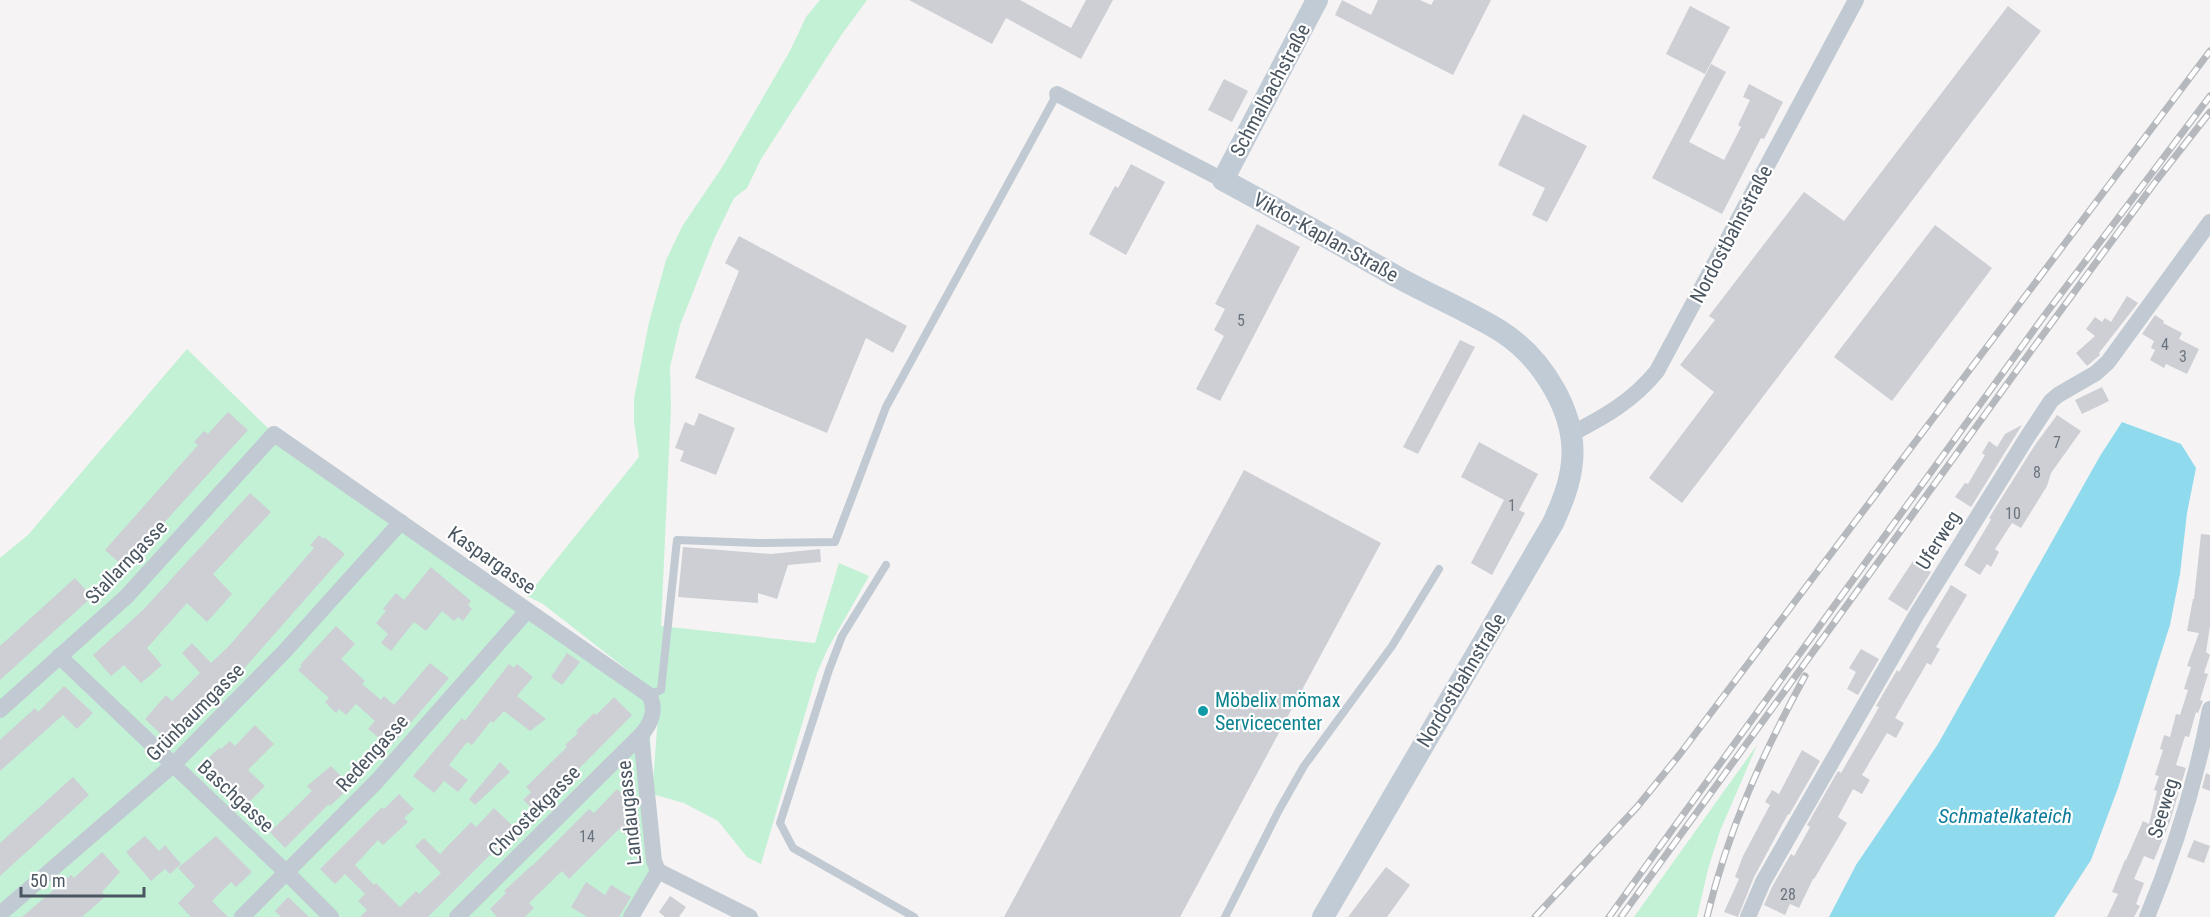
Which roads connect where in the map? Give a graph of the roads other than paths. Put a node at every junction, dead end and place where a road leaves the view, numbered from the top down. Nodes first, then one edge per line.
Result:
1 (1317, 0) edge
2 (1856, 0) edge
3 (1057, 94) joint
4 (1223, 180) junction
5 (2210, 222) edge
6 (1568, 424) junction
7 (274, 434) joint
8 (402, 522) junction
9 (886, 565) dead end
10 (1439, 569) dead end
11 (527, 611) junction
12 (59, 656) junction
13 (649, 695) junction
14 (2210, 709) edge
15 (0, 710) edge
16 (641, 735) junction
17 (173, 765) junction
18 (658, 871) junction
19 (287, 873) junction
20 (0, 914) edge
21 (242, 917) edge
22 (331, 917) edge
23 (457, 917) edge
24 (631, 917) edge
25 (750, 917) edge
26 (914, 917) edge
27 (1225, 917) edge
28 (1323, 917) edge
29 (1748, 917) edge
30 (2147, 917) edge

1 - 4 street, Schmalbachstraße
2 - 6 street, Nordostbahnstraße
3 - 4 street, Viktor-Kaplan-Straße
3 - 13 lane
4 - 6 street, Viktor-Kaplan-Straße
5 - 29 street, Uferweg
6 - 28 street, Nordostbahnstraße
7 - 8 street, Kaspargasse
7 - 12 street, Stallarngasse
8 - 11 street, Kaspargasse
8 - 17 street, Grünbaumgasse
9 - 26 lane
10 - 27 lane
11 - 13 street, Kaspargasse
11 - 19 street, Redengasse
12 - 15 street, Stallarngasse
12 - 17 street, Baschgasse
13 - 16 street
14 - 30 street, Seeweg
16 - 18 street, Landaugasse
16 - 23 street, Chvostekgasse
17 - 19 street, Baschgasse
17 - 20 street, Grünbaumgasse
18 - 24 street, Landaugasse
18 - 25 street
19 - 21 street, Redengasse
19 - 22 street, Baschgasse

